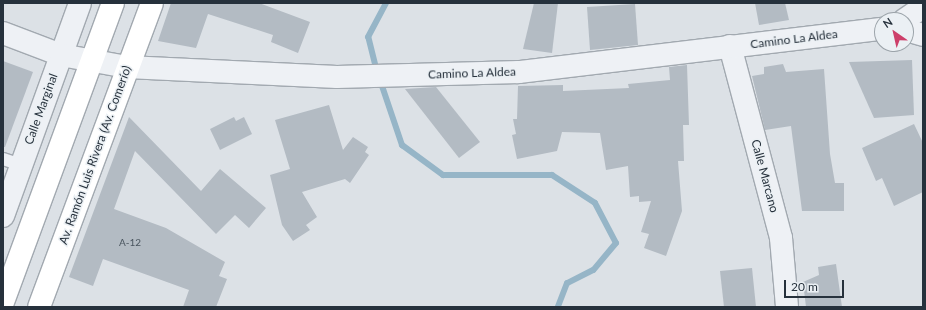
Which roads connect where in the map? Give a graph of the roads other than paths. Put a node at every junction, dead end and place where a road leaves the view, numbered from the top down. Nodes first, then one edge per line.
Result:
1 (80, 3) edge
2 (113, 3) edge
3 (152, 3) edge
4 (923, 7) edge
5 (914, 13) edge
6 (874, 30) edge
7 (3, 33) edge
8 (730, 46) junction
9 (61, 54) junction
10 (91, 60) junction
11 (127, 67) junction
12 (12, 162) edge
13 (3, 216) edge
14 (3, 302) edge
15 (38, 307) edge
16 (787, 307) edge

1 - 9 street, Calle Marginal
2 - 10 main road
3 - 11 main road, Av. Ramón Luis Rivera (Av. Comerío)
4 - 5 street
6 - 8 street, Camino La Aldea
7 - 9 street, Camino La Aldea
8 - 11 street, Camino La Aldea
8 - 16 street, Calle Marcano
9 - 10 street, Camino La Aldea
9 - 12 street, Calle Marginal
10 - 11 street, Camino La Aldea
10 - 14 main road
11 - 15 main road, Av. Ramón Luis Rivera (Av. Comerío)
12 - 13 street, Calle Marginal

